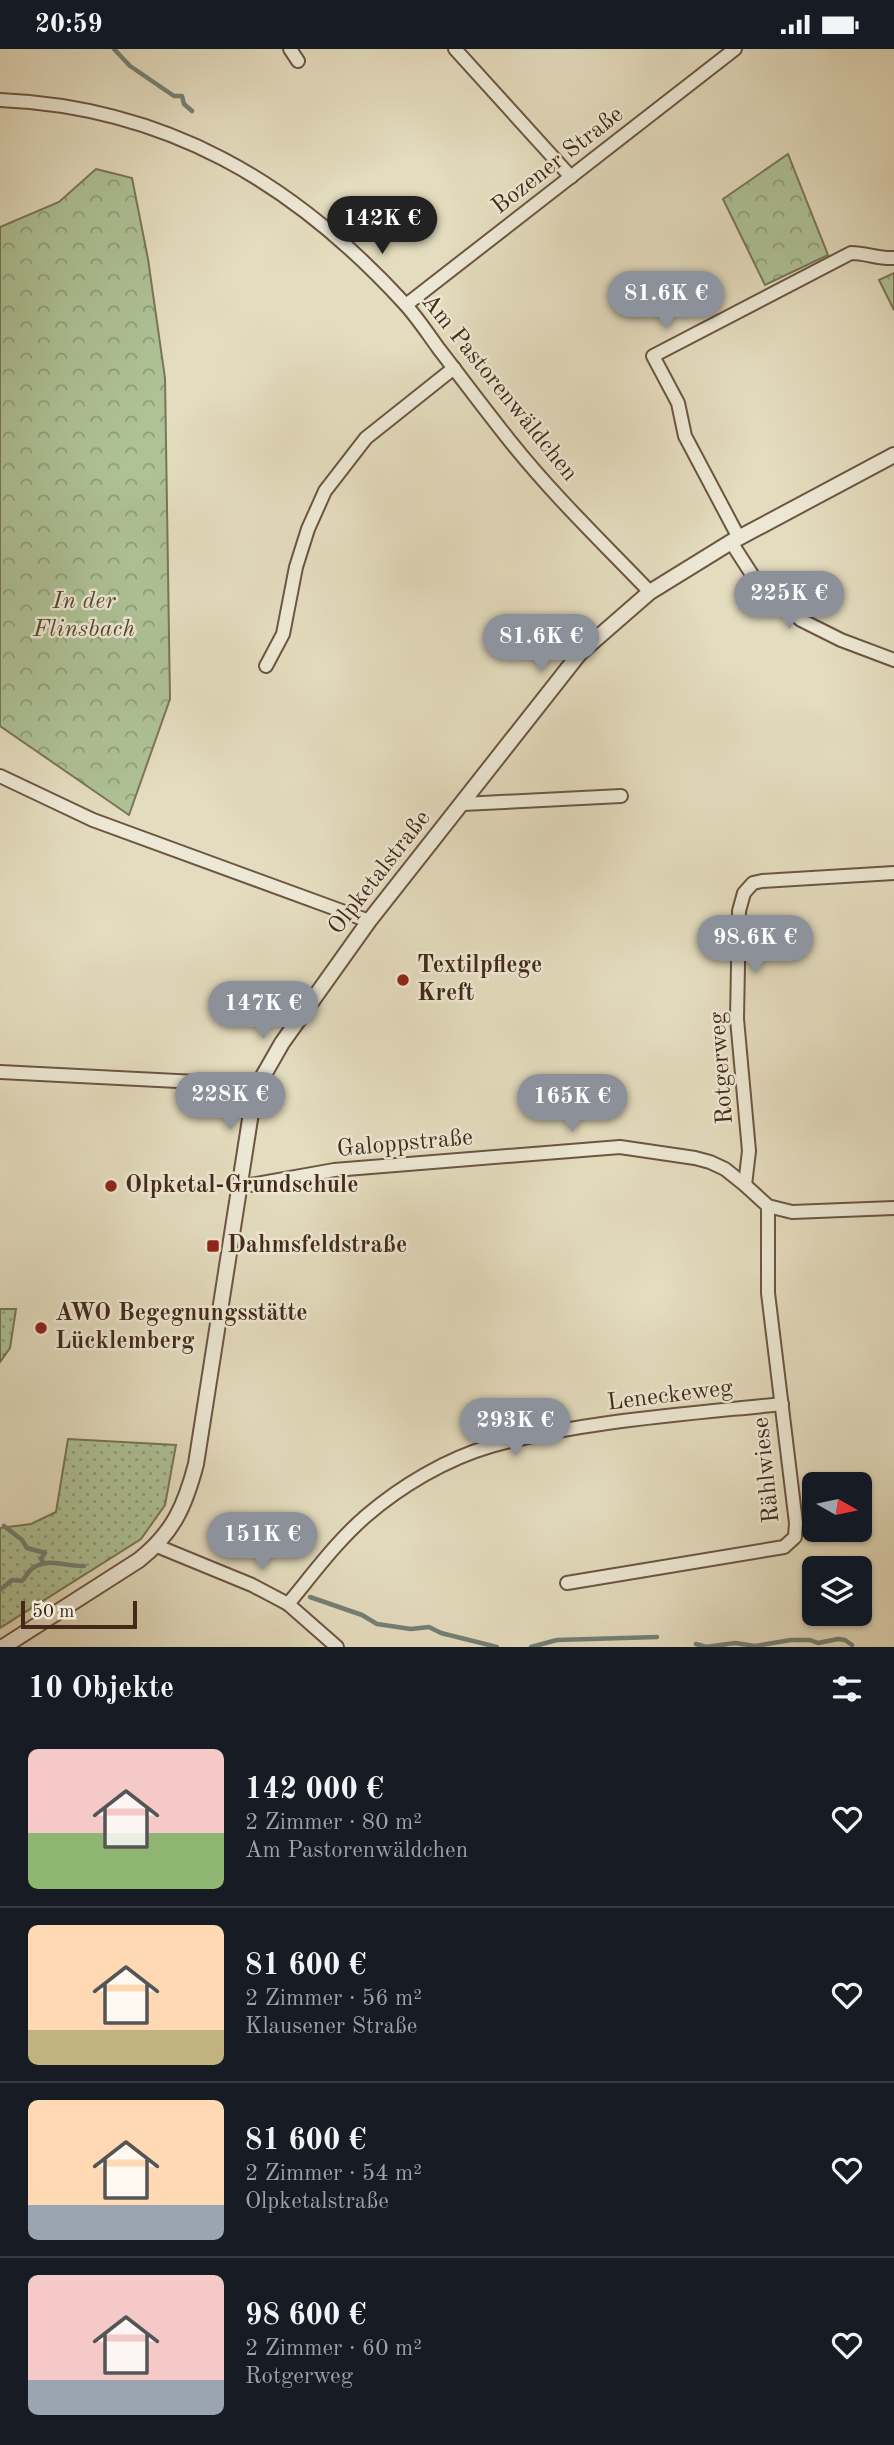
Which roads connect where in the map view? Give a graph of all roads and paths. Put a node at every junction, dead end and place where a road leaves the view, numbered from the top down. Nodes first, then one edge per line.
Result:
1 (290, 49) edge
2 (455, 49) edge
3 (735, 49) edge
4 (298, 61) dead end
5 (0, 100) edge
6 (571, 177) junction
7 (894, 258) edge
8 (406, 305) junction
9 (454, 368) junction
10 (894, 455) edge
11 (735, 540) junction
12 (650, 592) junction
13 (894, 660) edge
14 (266, 666) dead end
15 (0, 776) edge
16 (621, 796) dead end
17 (463, 804) junction
18 (894, 873) edge
19 (369, 921) junction
20 (0, 1072) edge
21 (258, 1085) junction
22 (745, 1185) junction
23 (239, 1187) junction
24 (768, 1206) junction
25 (894, 1208) edge
26 (782, 1405) junction
27 (158, 1546) junction
28 (567, 1583) dead end
29 (288, 1604) junction
30 (3, 1647) edge
31 (337, 1647) edge

1 - 4 street
2 - 6 street
3 - 6 street, Bozener Straße
5 - 8 street, Am Pastorenwäldchen
6 - 8 street, Bozener Straße
7 - 11 street
8 - 9 street, Am Pastorenwäldchen
9 - 12 street, Am Pastorenwäldchen
9 - 14 street
10 - 11 street, Olpketalstraße
11 - 12 street, Olpketalstraße
11 - 13 street
12 - 17 street, Olpketalstraße
15 - 19 street
16 - 17 street, Olpketalstraße
17 - 19 street, Olpketalstraße
18 - 22 street, Rotgerweg
19 - 21 street, Olpketalstraße
20 - 21 street
21 - 23 street, Olpketalstraße
22 - 23 street, Galoppstraße
22 - 24 street, Galoppstraße
23 - 27 street, Olpketalstraße
24 - 25 street
24 - 26 street, Rählwiese
26 - 28 street, Rählwiese
26 - 29 street, Leneckeweg
27 - 29 street
27 - 30 street, Olpketalstraße
29 - 31 street

